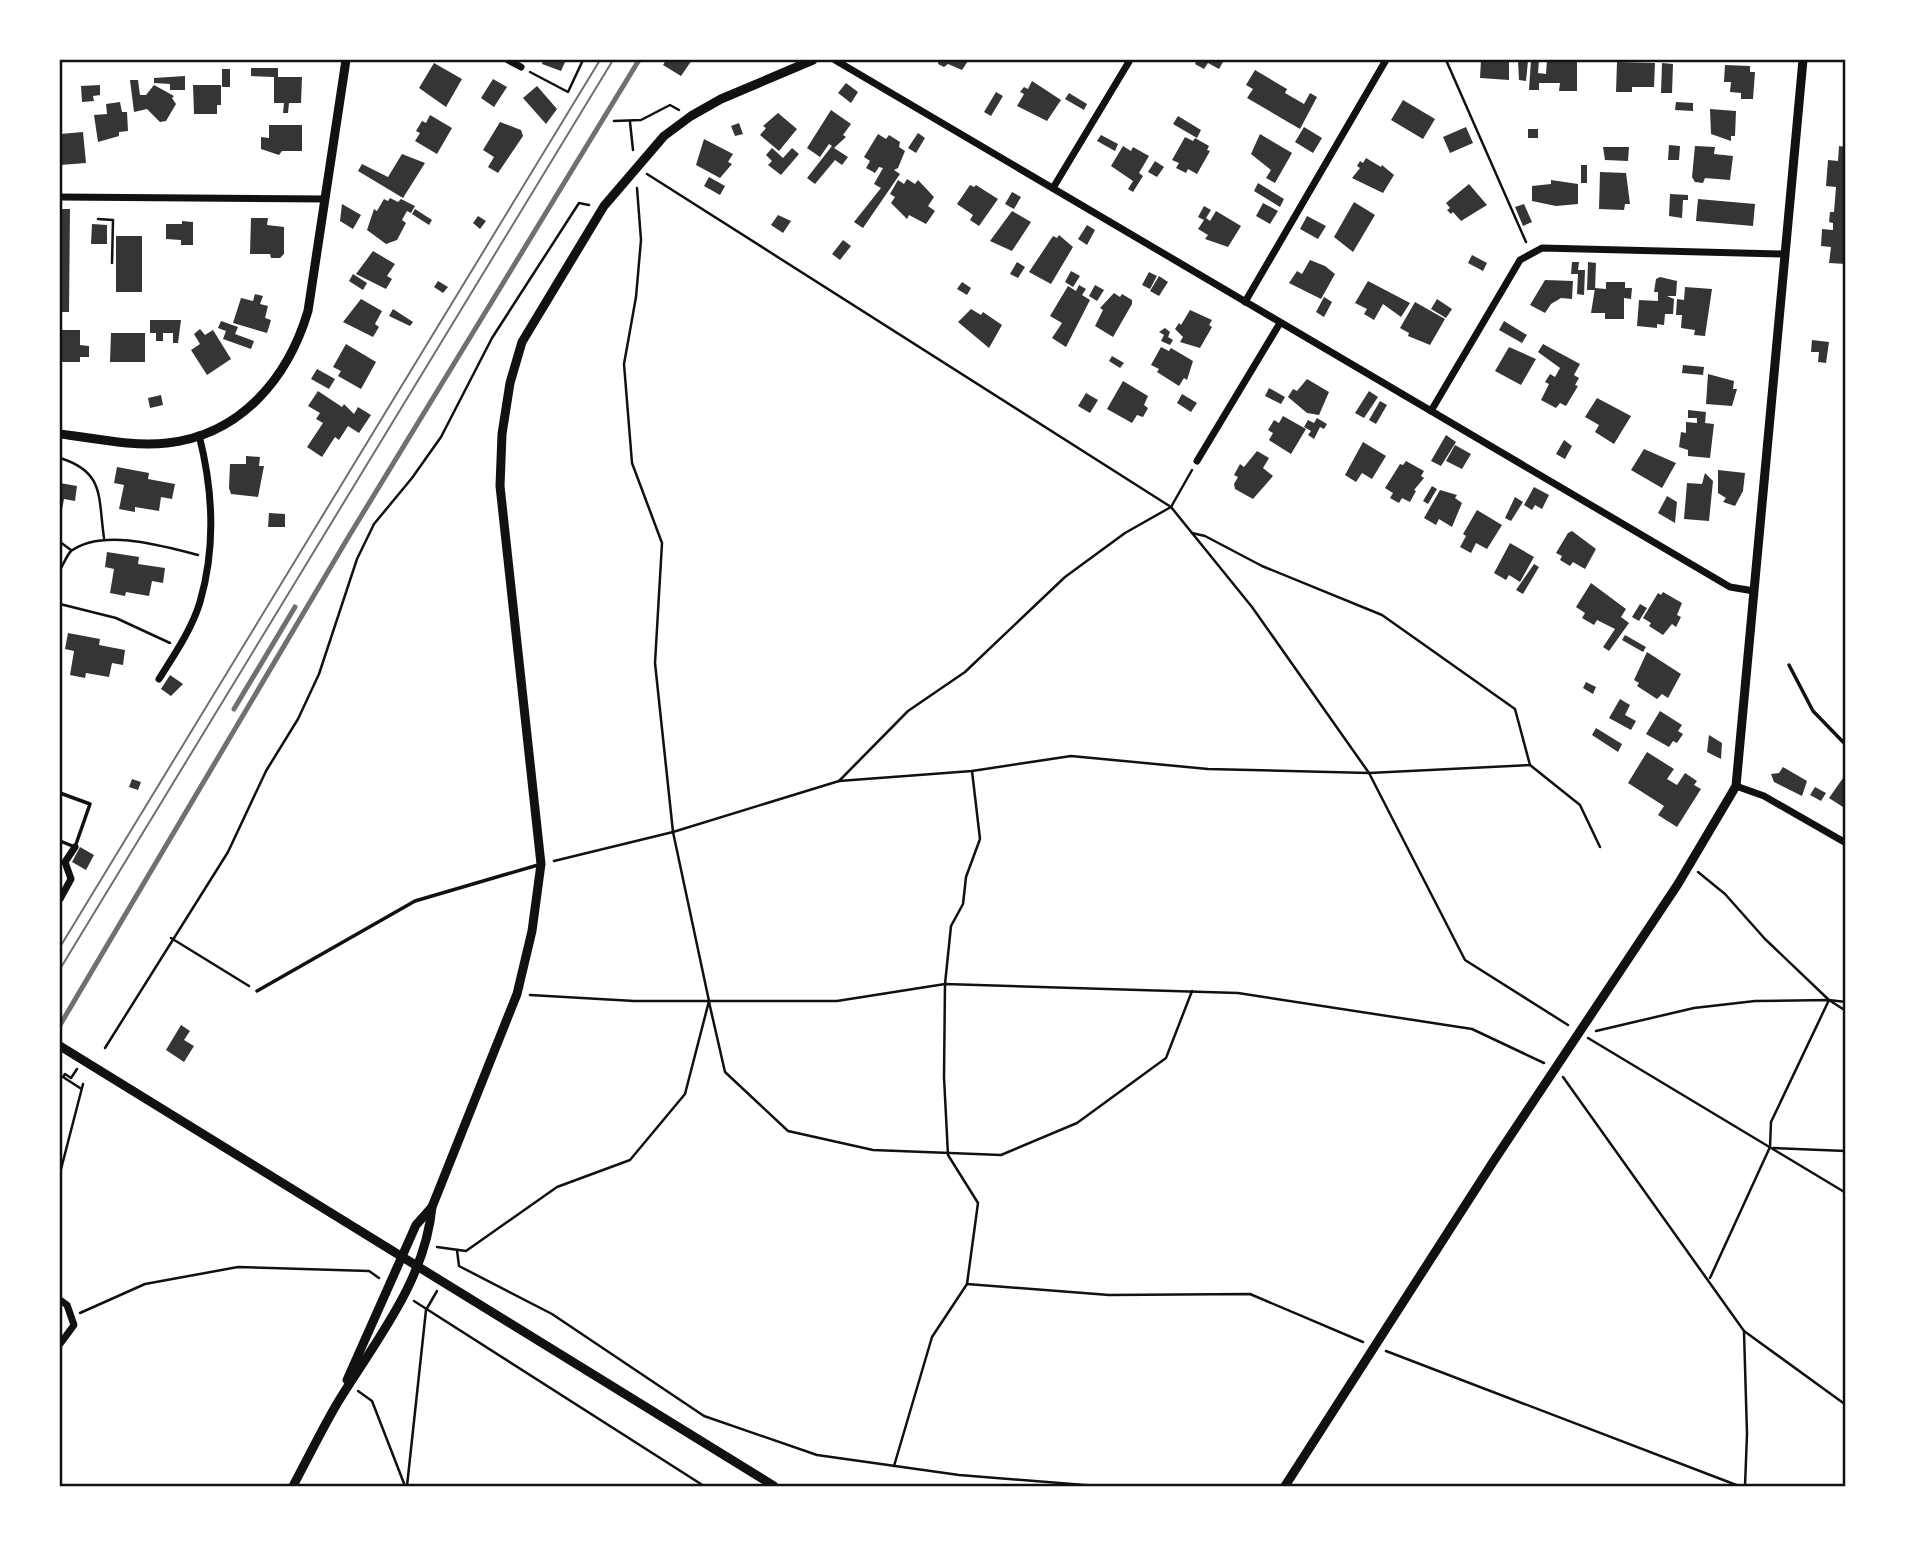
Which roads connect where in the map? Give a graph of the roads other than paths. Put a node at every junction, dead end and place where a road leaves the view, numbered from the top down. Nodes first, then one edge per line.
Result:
1 (346, 60) edge
2 (508, 60) edge
3 (813, 60) edge
4 (835, 60) edge
5 (1130, 60) edge
6 (1387, 60) edge
7 (1803, 60) edge
8 (521, 67) road end
9 (1053, 188) junction
10 (60, 197) edge
11 (325, 199) junction
12 (1785, 254) junction
13 (1245, 302) junction
14 (1280, 323) junction
15 (1431, 411) junction
16 (60, 434) edge
17 (198, 435) junction
18 (1197, 461) road end
19 (1754, 591) junction
20 (1789, 665) dead end
21 (159, 679) dead end
22 (1846, 745) edge
23 (1737, 786) junction
24 (60, 793) edge
25 (60, 841) edge
26 (1846, 843) edge
27 (75, 847) junction
28 (541, 864) junction
29 (60, 899) edge
30 (257, 991) road end
31 (60, 1046) edge
32 (432, 1207) junction
33 (401, 1257) junction
34 (416, 1266) junction
35 (60, 1300) edge
36 (60, 1344) edge
37 (338, 1403) junction
38 (292, 1486) edge
39 (774, 1486) edge
40 (1285, 1486) edge

1 - 11 street
2 - 8 street
3 - 28 street
4 - 9 street
5 - 9 street
6 - 13 street
7 - 12 street
9 - 13 street
10 - 11 street
11 - 17 street
12 - 15 street
12 - 19 street
13 - 14 street
14 - 15 street
14 - 18 street
15 - 19 street
16 - 17 street
17 - 21 street
19 - 23 street
20 - 22 lane
23 - 26 street
23 - 40 street
24 - 27 lane
25 - 27 lane
27 - 29 street
28 - 30 lane
28 - 32 street
31 - 33 street
32 - 33 street
32 - 34 street
33 - 34 street
33 - 37 street
34 - 37 street
34 - 39 street
35 - 36 street
37 - 38 street

